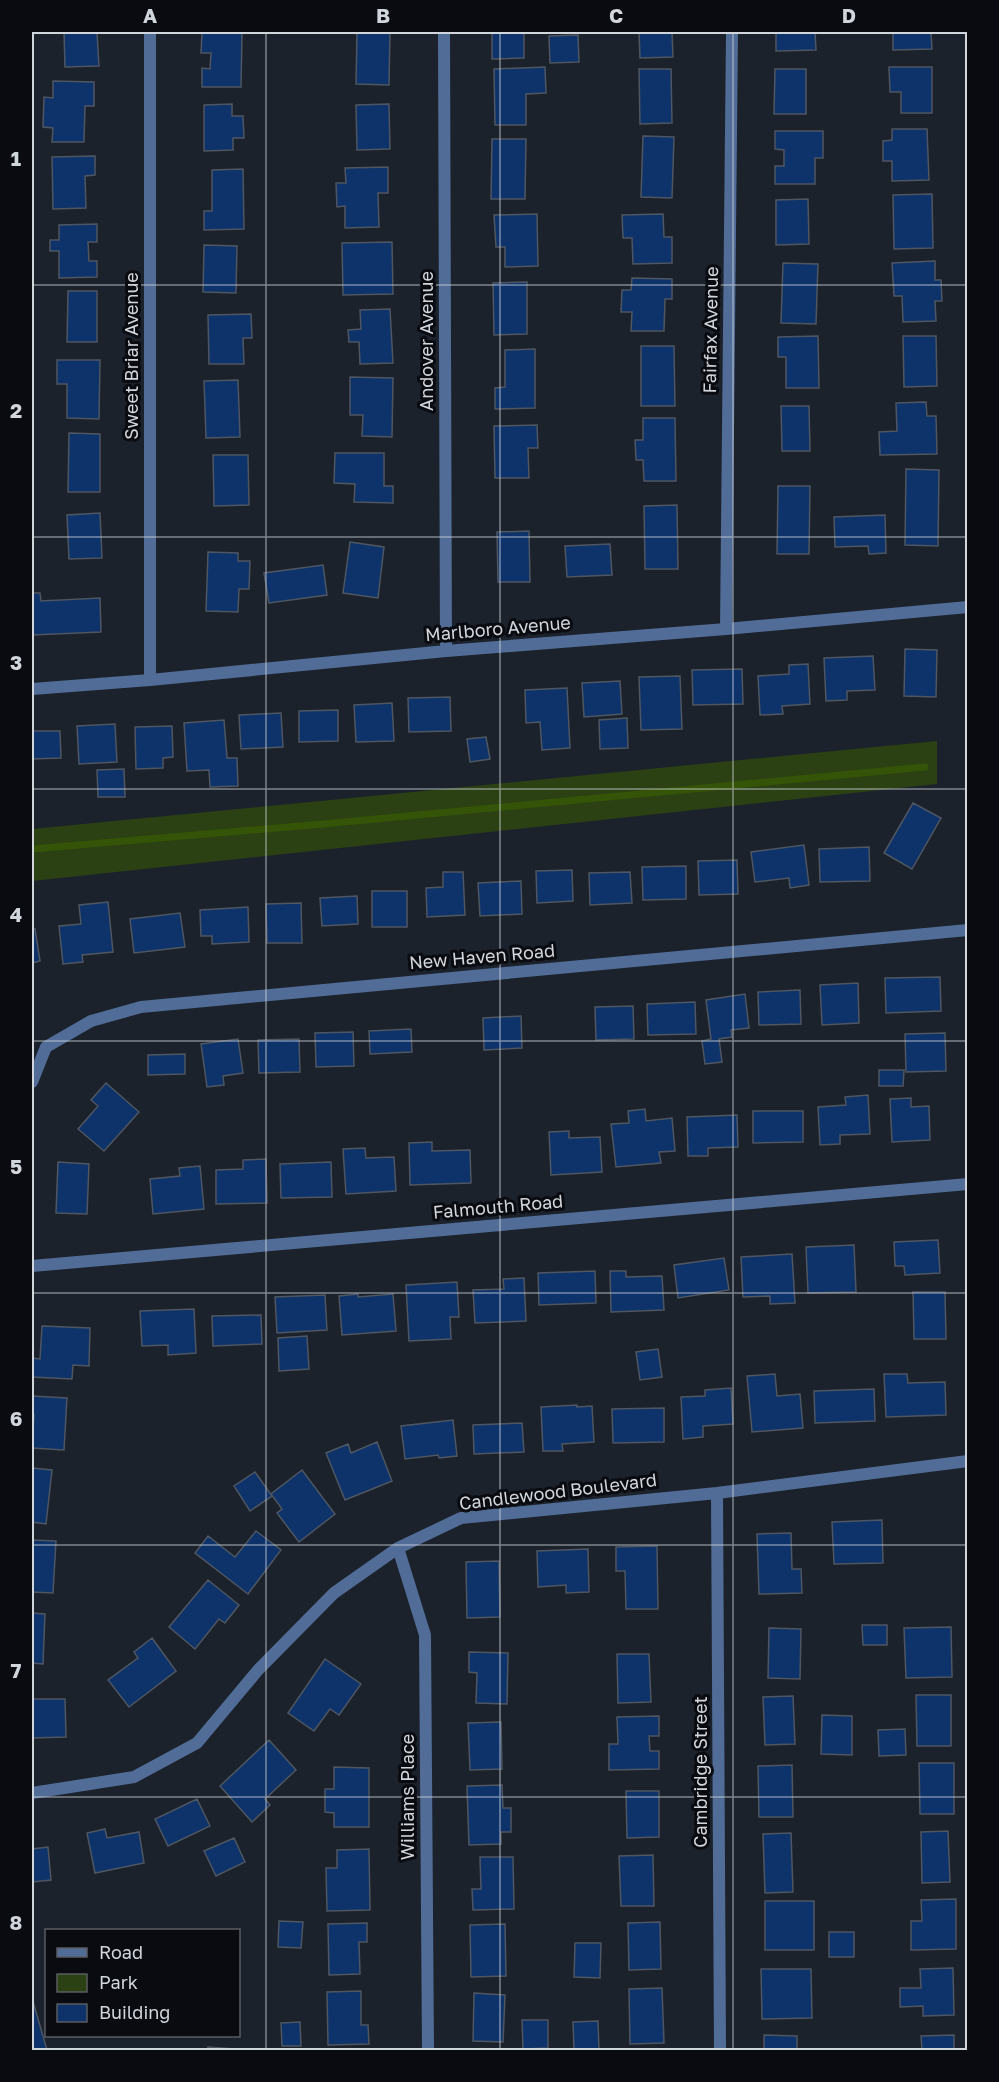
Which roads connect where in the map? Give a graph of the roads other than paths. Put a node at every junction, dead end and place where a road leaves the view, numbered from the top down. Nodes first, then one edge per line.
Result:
1 (150, 32) edge
2 (444, 32) edge
3 (732, 32) edge
4 (968, 607) edge
5 (726, 629) junction
6 (446, 651) junction
7 (150, 680) junction
8 (32, 689) edge
9 (968, 930) edge
10 (32, 1082) edge
11 (968, 1184) edge
12 (32, 1266) edge
13 (968, 1461) edge
14 (717, 1493) junction
15 (398, 1548) junction
16 (32, 1793) edge
17 (428, 2050) edge
18 (720, 2050) edge

1 - 7 street, Sweet Briar Avenue
2 - 6 street, Andover Avenue
3 - 5 street, Fairfax Avenue
4 - 5 street, Marlboro Avenue
5 - 6 street, Marlboro Avenue
6 - 7 street, Marlboro Avenue
7 - 8 street, Marlboro Avenue
9 - 10 street, New Haven Road
11 - 12 street, Falmouth Road
13 - 14 street, Candlewood Boulevard
14 - 15 street, Candlewood Boulevard
14 - 18 street, Cambridge Street
15 - 16 street, Candlewood Boulevard
15 - 17 street, Williams Place

